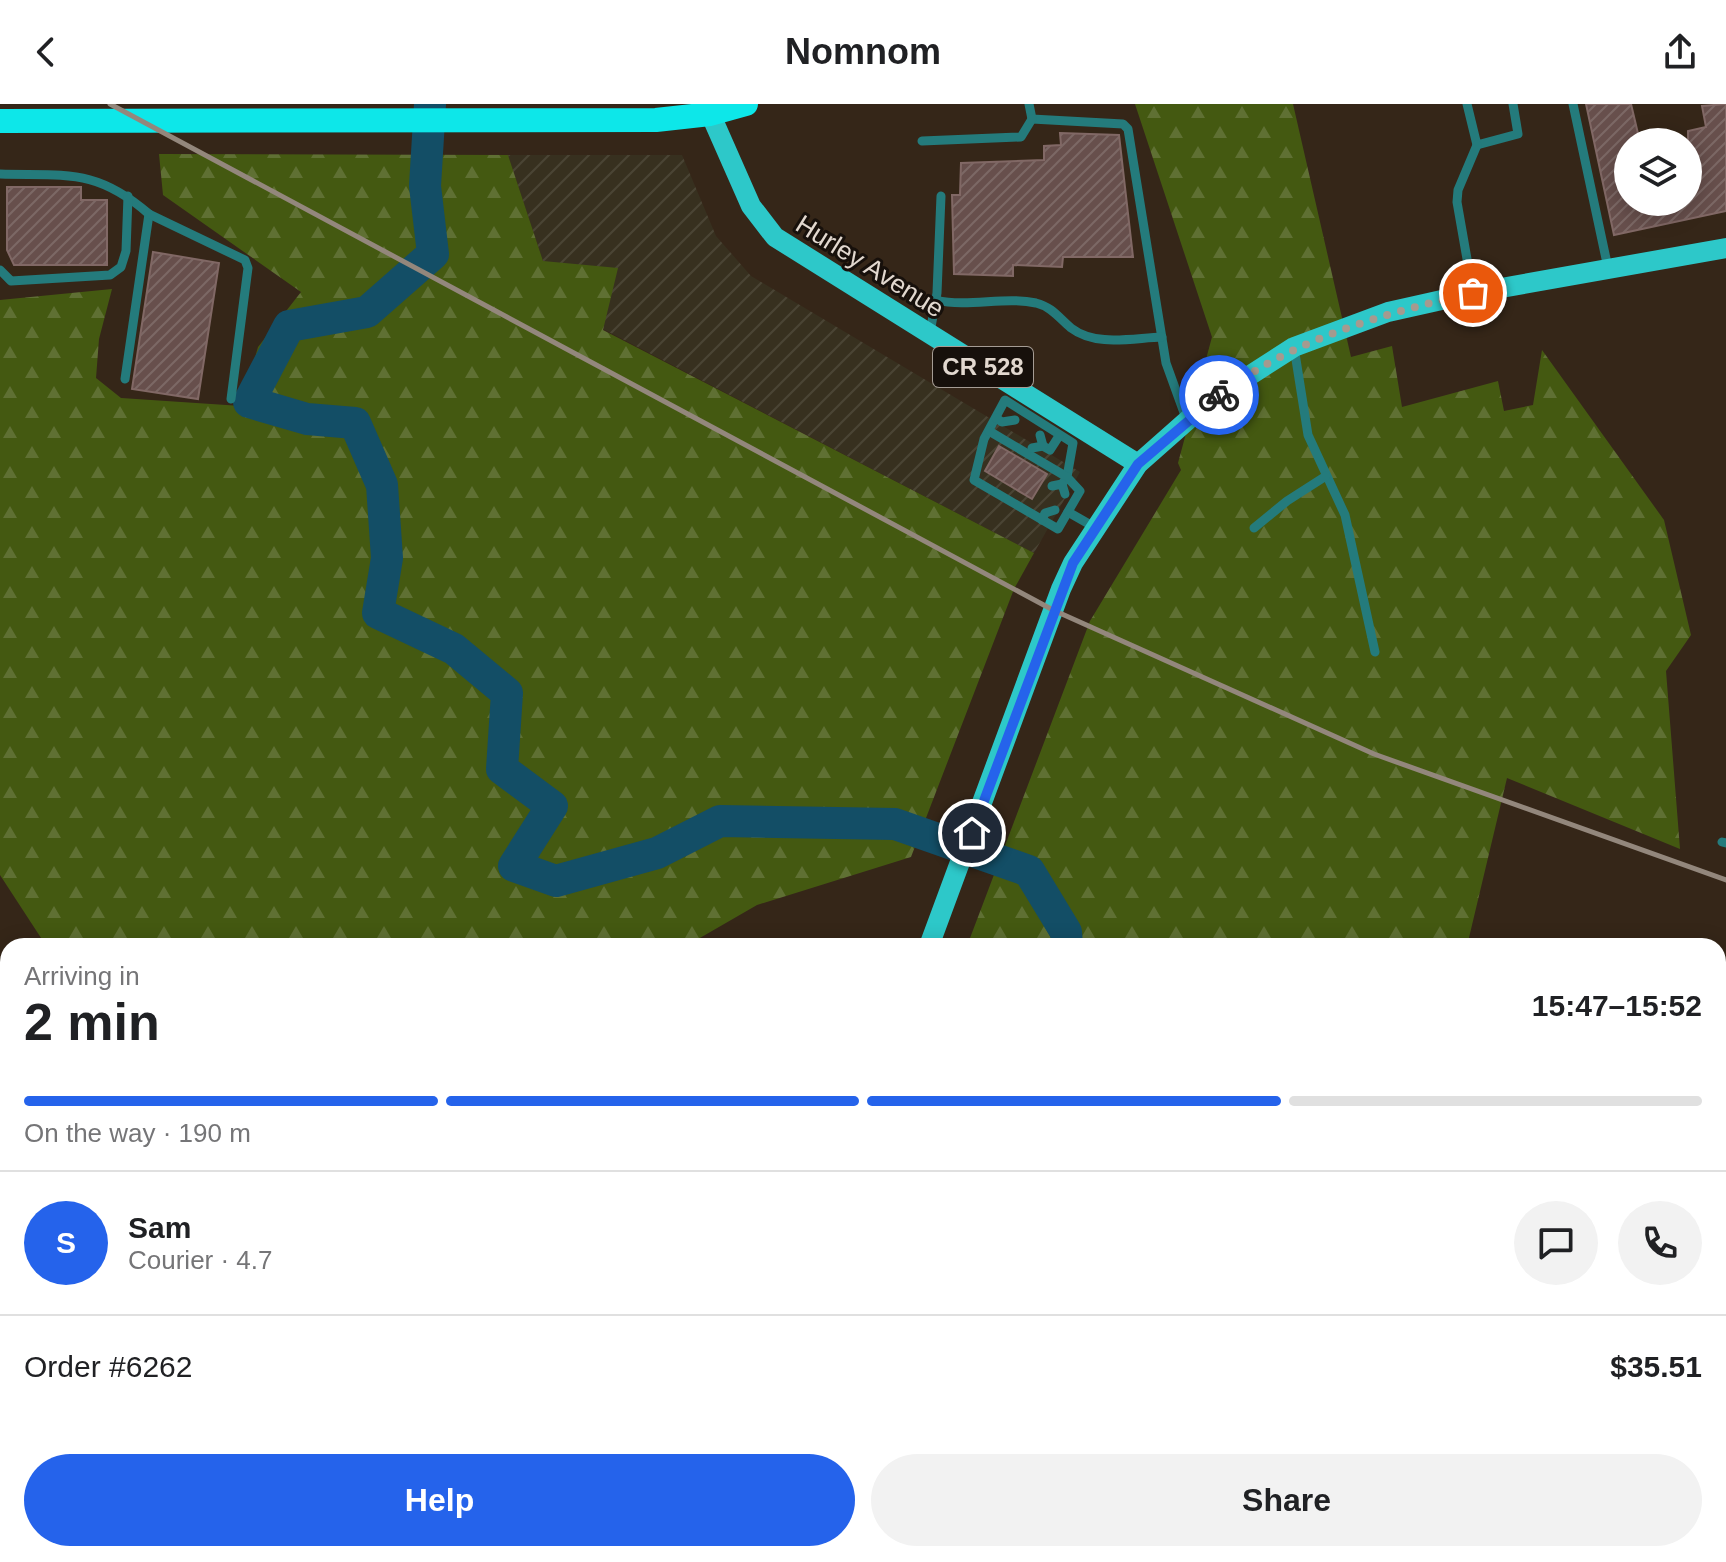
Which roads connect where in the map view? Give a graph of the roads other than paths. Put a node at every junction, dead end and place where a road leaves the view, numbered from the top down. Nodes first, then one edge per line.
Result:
1 (746, 104) edge
2 (1029, 104) edge
3 (1467, 104) edge
4 (1513, 104) edge
5 (1573, 104) edge
6 (707, 108) edge
7 (1032, 119) junction
8 (1, 124) edge
9 (922, 141) dead end
10 (1477, 145) junction
11 (0, 174) edge
12 (128, 196) junction
13 (941, 196) dead end
14 (149, 214) junction
15 (1726, 248) edge
16 (1608, 268) junction
17 (0, 270) edge
18 (1473, 293) junction
19 (936, 300) junction
20 (930, 333) junction
21 (1162, 337) junction
22 (1294, 347) junction
23 (125, 379) dead end
24 (1009, 393) junction
25 (231, 399) dead end
26 (999, 420) junction
27 (1015, 420) dead end
28 (1187, 421) junction
29 (989, 431) junction
30 (1007, 433) dead end
31 (1040, 435) dead end
32 (1059, 436) junction
33 (1077, 436) junction
34 (1138, 464) junction
35 (1326, 476) junction
36 (1061, 485) junction
37 (1068, 512) junction
38 (1096, 528) junction
39 (1254, 528) dead end
40 (1375, 652) dead end
41 (932, 938) edge

1 - 6 highway
2 - 7 lane
3 - 10 lane
4 - 10 lane
5 - 16 lane
6 - 8 highway
6 - 20 main road, Hurley Avenue / CR 528
7 - 9 lane
7 - 21 lane
10 - 18 lane
11 - 12 lane
12 - 14 lane
12 - 17 lane
13 - 19 lane
14 - 23 lane
14 - 25 lane
15 - 16 main road
16 - 18 main road
18 - 22 main road
19 - 20 lane
19 - 21 lane
20 - 24 main road, Hurley Avenue / CR 528
21 - 28 lane
22 - 28 main road
22 - 35 lane
24 - 26 lane
24 - 32 lane
24 - 33 main road, Hurley Avenue / CR 528
26 - 27 lane
26 - 29 lane
26 - 30 lane
28 - 34 main road
29 - 36 lane
29 - 37 lane
31 - 32 lane
32 - 33 lane
33 - 34 main road, Hurley Avenue / CR 528
33 - 36 lane
34 - 38 main road
35 - 39 lane
35 - 40 lane
36 - 37 lane
37 - 38 lane
38 - 41 main road

